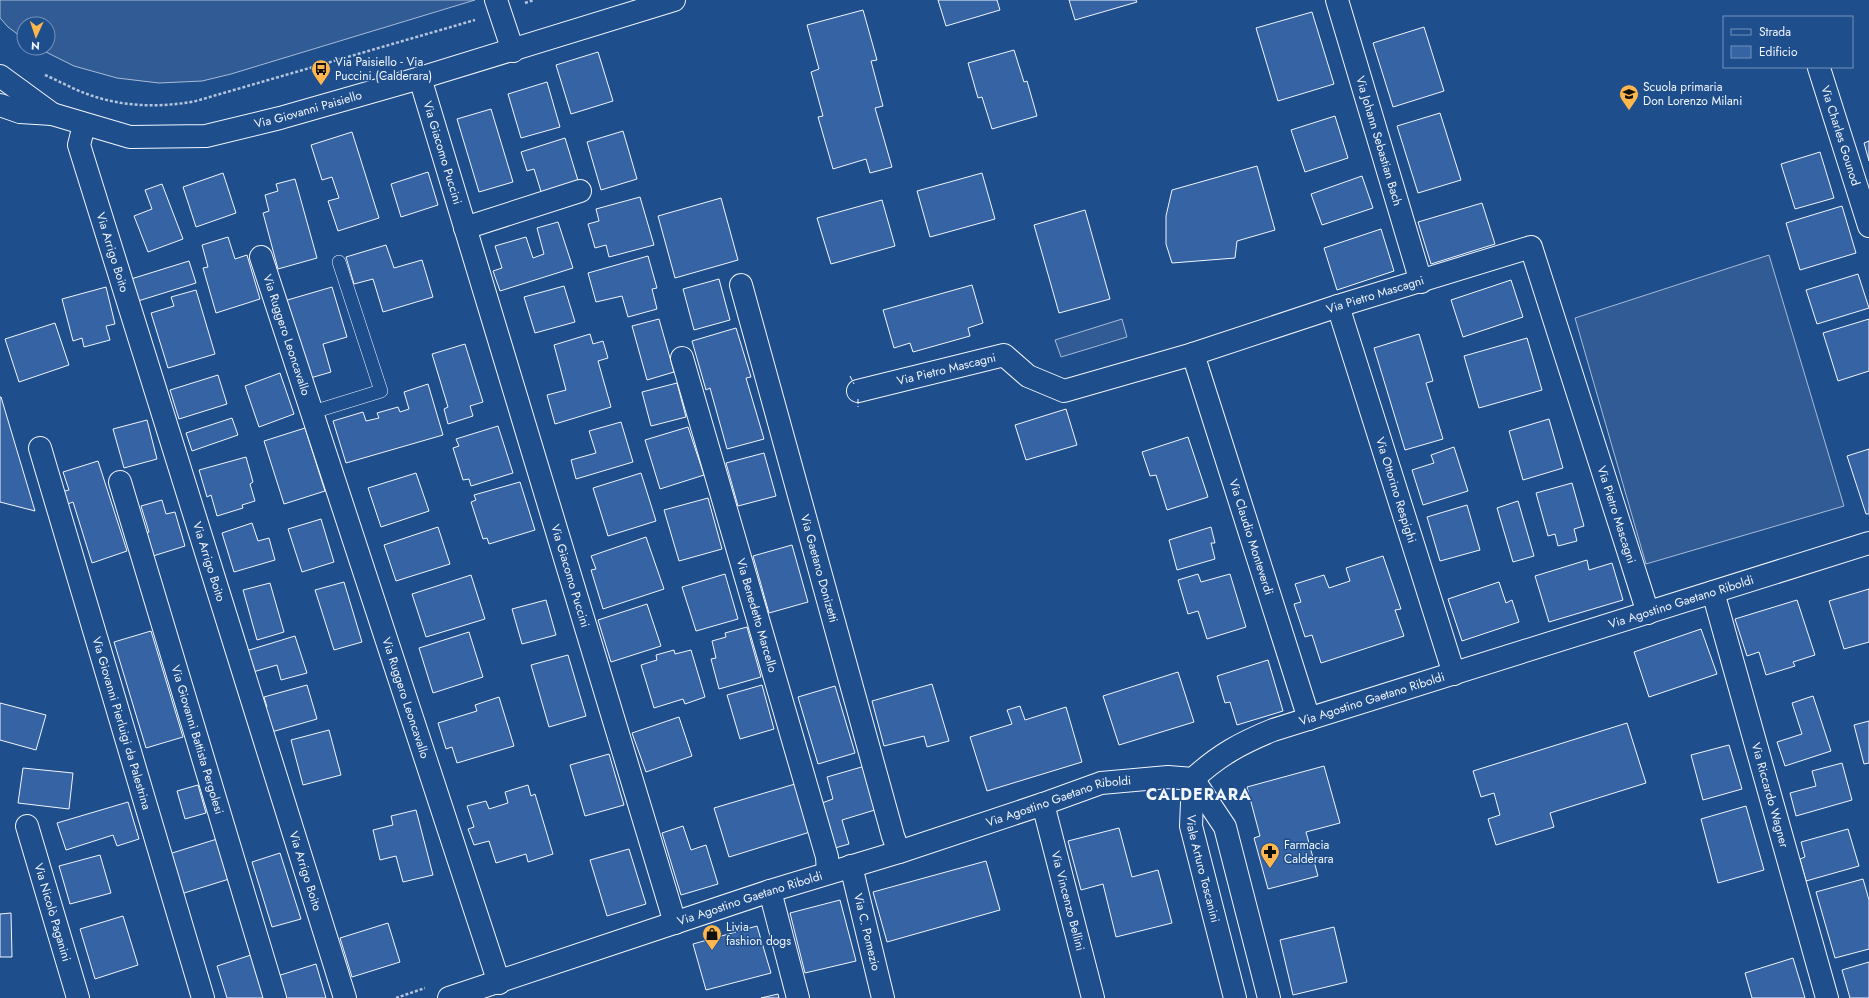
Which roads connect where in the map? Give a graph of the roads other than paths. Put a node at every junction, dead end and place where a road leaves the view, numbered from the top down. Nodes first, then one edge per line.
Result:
1 (674, 0) edge
2 (1337, 0) edge
3 (498, 6) edge
4 (513, 51) junction
5 (1819, 68) dead end
6 (0, 76) edge
7 (420, 78) junction
8 (7, 110) edge
9 (52, 114) junction
10 (84, 125) junction
11 (580, 191) dead end
12 (1869, 226) edge
13 (465, 228) junction
14 (262, 257) dead end
15 (339, 262) dead end
16 (1421, 282) junction
17 (742, 285) dead end
18 (1338, 306) junction
19 (1193, 354) junction
20 (682, 358) dead end
21 (858, 391) dead end
22 (313, 412) junction
23 (40, 448) dead end
24 (120, 482) dead end
25 (1869, 542) edge
26 (1713, 592) junction
27 (1648, 613) junction
28 (1454, 674) junction
29 (1309, 719) junction
30 (1193, 779) junction
31 (1043, 804) junction
32 (27, 826) dead end
33 (899, 852) junction
34 (851, 866) junction
35 (828, 873) junction
36 (770, 891) junction
37 (673, 916) junction
38 (499, 983) junction
39 (78, 998) edge
40 (203, 998) edge
41 (275, 998) edge
42 (345, 998) edge
43 (449, 998) edge
44 (798, 998) edge
45 (883, 998) edge
46 (1093, 998) edge
47 (1235, 998) edge
48 (1269, 998) edge
49 (1827, 998) edge

1 - 4 street, Via Giovanni Paisiello
2 - 16 street, Via Johann Sebastian Bach
3 - 4 street
4 - 7 street, Via Giovanni Paisiello
5 - 12 street, Via Charles Gounod
6 - 9 street
7 - 10 street, Via Giovanni Paisiello
7 - 13 street, Via Giacomo Puccini
8 - 9 street
9 - 10 street, Via Giovanni Paisiello
10 - 42 street, Via Arrigo Boito
11 - 13 street
13 - 37 street, Via Giacomo Puccini
14 - 22 street, Via Ruggero Leoncavallo
15 - 22 lane
16 - 18 street, Via Pietro Mascagni
16 - 27 street, Via Pietro Mascagni
17 - 33 street, Via Gaetano Donizetti
18 - 19 street, Via Pietro Mascagni
18 - 28 street, Via Ottorino Respighi
19 - 21 street, Via Pietro Mascagni
19 - 29 street, Via Claudio Monteverdi
20 - 35 street, Via Benedetto Marcello
22 - 38 street, Via Ruggero Leoncavallo
23 - 40 street, Via Giovanni Pierluigi da Palestrina
24 - 41 street, Via Giovanni Battista Pergolesi
25 - 26 street, Via Agostino Gaetano Riboldi
26 - 27 street, Via Agostino Gaetano Riboldi
26 - 49 street, Via Riccardo Wagner
27 - 28 street, Via Agostino Gaetano Riboldi
28 - 29 street, Via Agostino Gaetano Riboldi
29 - 30 street, Via Agostino Gaetano Riboldi
30 - 31 street, Via Agostino Gaetano Riboldi
30 - 47 street, Viale Arturo Toscanini
30 - 48 street, Viale Arturo Toscanini
31 - 33 street, Via Agostino Gaetano Riboldi
31 - 46 street, Via Vincenzo Bellini
32 - 39 street, Via Nicolò Paganini
33 - 34 street, Via Agostino Gaetano Riboldi
34 - 35 street, Via Agostino Gaetano Riboldi
34 - 45 street, Via C. Pomezio
35 - 36 street, Via Agostino Gaetano Riboldi
36 - 37 street, Via Agostino Gaetano Riboldi
36 - 44 street
37 - 38 street, Via Agostino Gaetano Riboldi
38 - 43 street, Via Agostino Gaetano Riboldi

